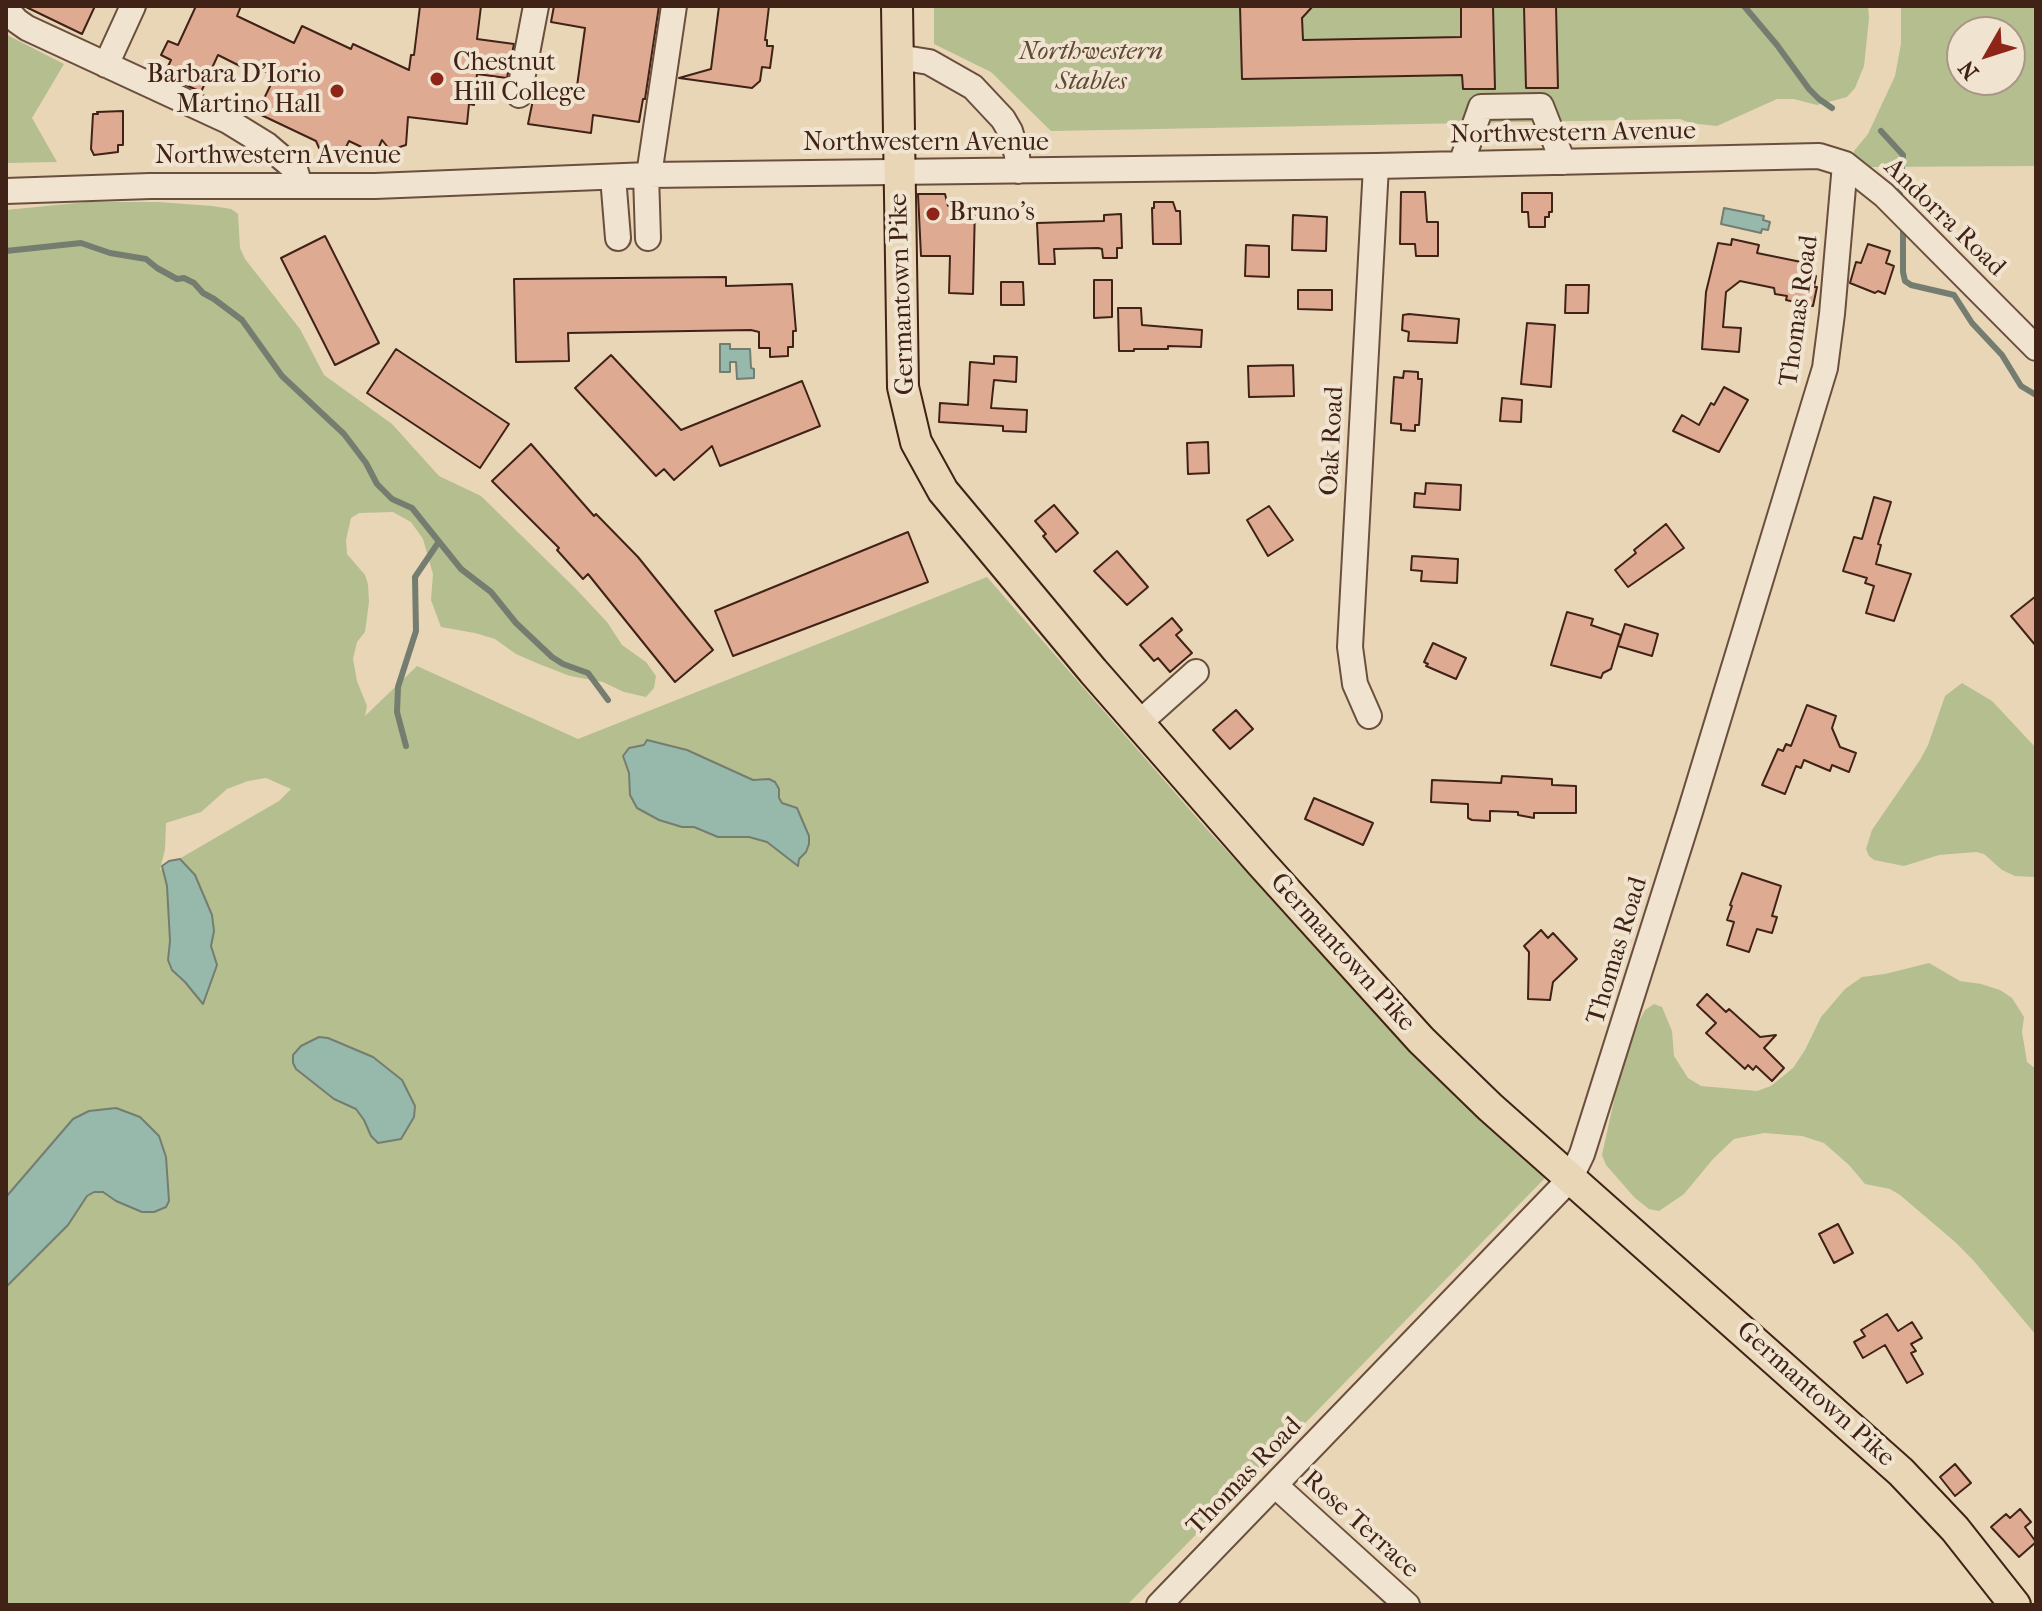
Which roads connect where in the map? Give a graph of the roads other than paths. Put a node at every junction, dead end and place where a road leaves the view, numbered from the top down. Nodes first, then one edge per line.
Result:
1 (133, 6) edge
2 (536, 6) edge
3 (674, 6) edge
4 (897, 6) edge
5 (6, 9) edge
6 (898, 57) junction
7 (106, 65) junction
8 (519, 95) dead end
9 (1563, 162) junction
10 (1461, 164) junction
11 (1845, 164) junction
12 (1376, 166) junction
13 (899, 171) junction
14 (1018, 171) junction
15 (648, 175) junction
16 (613, 177) junction
17 (300, 186) junction
18 (6, 191) edge
19 (618, 238) dead end
20 (648, 238) dead end
21 (2036, 348) edge
22 (1196, 672) dead end
23 (1369, 716) dead end
24 (1139, 723) junction
25 (1570, 1179) junction
26 (1276, 1486) junction
27 (1159, 1605) edge
28 (1407, 1605) edge
29 (2015, 1605) edge

1 - 7 street
2 - 8 street
3 - 15 street
4 - 6 main road, Germantown Pike
5 - 7 street
6 - 13 main road, Germantown Pike
6 - 14 street
7 - 17 street
9 - 10 street, Northwestern Avenue
9 - 10 street
9 - 11 street, Northwestern Avenue
10 - 12 street, Northwestern Avenue
11 - 21 street, Andorra Road
11 - 25 street, Thomas Road
12 - 14 street, Northwestern Avenue
12 - 23 street, Oak Road
13 - 14 street, Northwestern Avenue
13 - 15 street, Northwestern Avenue
13 - 24 main road, Germantown Pike
15 - 16 street, Northwestern Avenue
15 - 20 street
16 - 17 street, Northwestern Avenue
16 - 19 street
17 - 18 street, Northwestern Avenue
22 - 24 street
24 - 25 main road, Germantown Pike
25 - 26 street, Thomas Road
25 - 29 main road, Germantown Pike
26 - 27 street, Thomas Road
26 - 28 street, Rose Terrace

